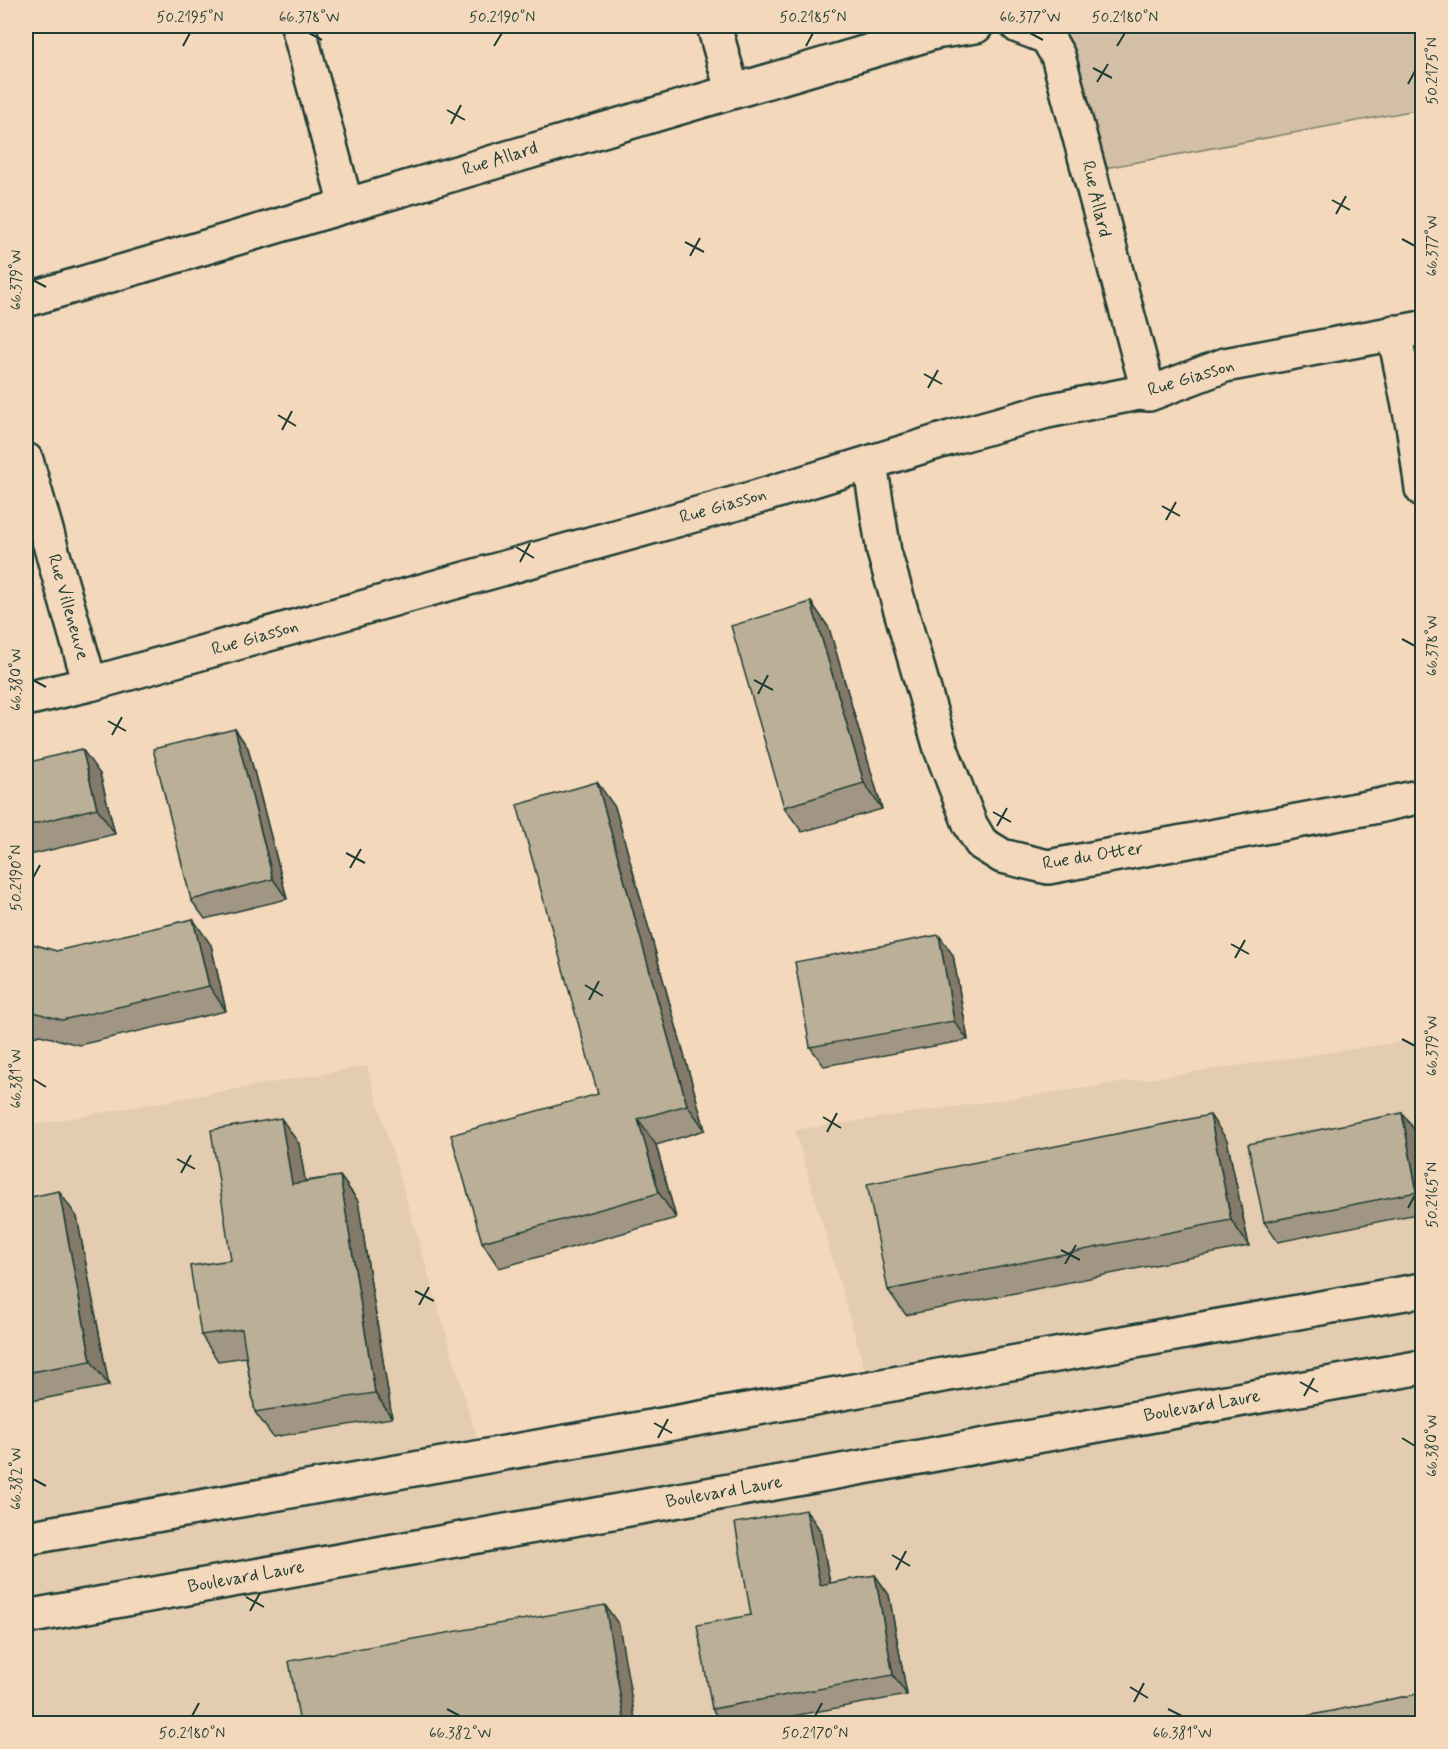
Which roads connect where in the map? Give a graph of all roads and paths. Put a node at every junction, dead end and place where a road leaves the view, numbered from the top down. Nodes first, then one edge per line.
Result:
1 (298, 26) edge
2 (714, 26) edge
3 (976, 26) edge
4 (1018, 26) edge
5 (732, 90) junction
6 (346, 205) junction
7 (26, 300) edge
8 (1408, 330) edge
9 (1149, 394) junction
10 (26, 460) edge
11 (870, 464) junction
12 (1422, 489) edge
13 (90, 684) junction
14 (26, 699) edge
15 (1422, 795) edge
16 (1422, 1290) edge
17 (1422, 1367) edge
18 (26, 1538) edge
19 (26, 1617) edge

1 - 6 main road
2 - 5 main road
3 - 5 main road, Rue Allard
4 - 9 main road, Rue Allard
5 - 6 main road, Rue Allard
6 - 7 main road, Rue Allard
8 - 9 main road, Rue Giasson
8 - 12 main road
9 - 11 main road, Rue Giasson
10 - 13 main road, Rue Villeneuve
11 - 13 main road, Rue Giasson
11 - 15 main road, Rue du Otter
13 - 14 main road, Rue Giasson
16 - 18 main road
17 - 19 main road, Boulevard Laure

